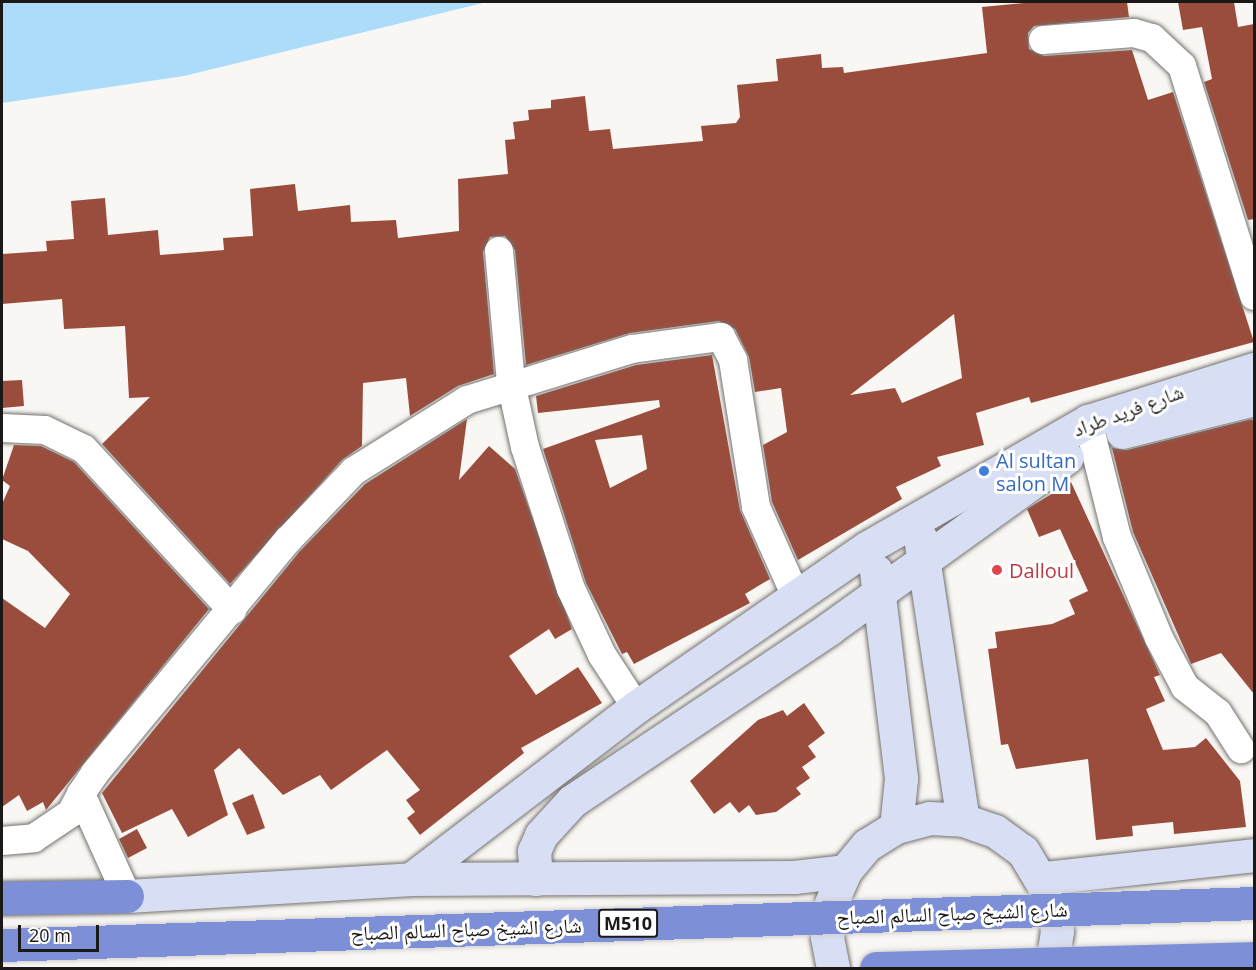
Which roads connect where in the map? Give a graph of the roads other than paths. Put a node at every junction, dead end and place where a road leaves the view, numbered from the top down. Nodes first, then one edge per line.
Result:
1 (1043, 40) dead end
2 (499, 252) dead end
3 (1254, 296) edge
4 (1254, 369) edge
5 (511, 383) junction
6 (1254, 399) edge
7 (2, 428) edge
8 (1092, 431) junction
9 (917, 522) junction
10 (868, 547) junction
11 (925, 556) junction
12 (882, 588) junction
13 (795, 594) junction
14 (232, 610) junction
15 (636, 707) junction
16 (1241, 749) dead end
17 (81, 794) junction
18 (963, 820) junction
19 (896, 827) junction
20 (2, 840) edge
21 (1254, 855) edge
22 (845, 871) junction
23 (1043, 878) junction
24 (411, 879) junction
25 (536, 879) junction
26 (126, 896) junction
27 (2, 898) edge
28 (1254, 903) edge
29 (2, 945) edge
30 (1254, 958) edge
31 (833, 969) edge
32 (876, 969) edge
33 (1051, 969) edge

1 - 3 street
2 - 5 street
4 - 8 street, شارع فريد طراد
5 - 13 street
5 - 14 street
5 - 15 street
6 - 8 street, شارع فريد طراد
7 - 14 street
8 - 9 street, شارع فريد طراد
8 - 11 street, شارع فريد طراد
8 - 16 street
9 - 10 street, شارع فريد طراد
9 - 11 street
10 - 12 street
10 - 13 street, شارع فريد طراد
11 - 12 street, شارع فريد طراد
11 - 18 street
12 - 19 street
12 - 25 street, شارع فريد طراد
13 - 15 street, شارع فريد طراد
14 - 17 street
15 - 24 street, شارع فريد طراد
17 - 20 street
17 - 26 street
18 - 19 street
18 - 23 street
19 - 22 street
21 - 23 street, شارع الشيخ صباح السالم الصباح
22 - 25 street
22 - 31 street
23 - 33 street
24 - 25 street
24 - 26 street
26 - 27 highway
28 - 29 highway, شارع الشيخ صباح السالم الصباح / M510, bridge
30 - 32 highway, bridge

